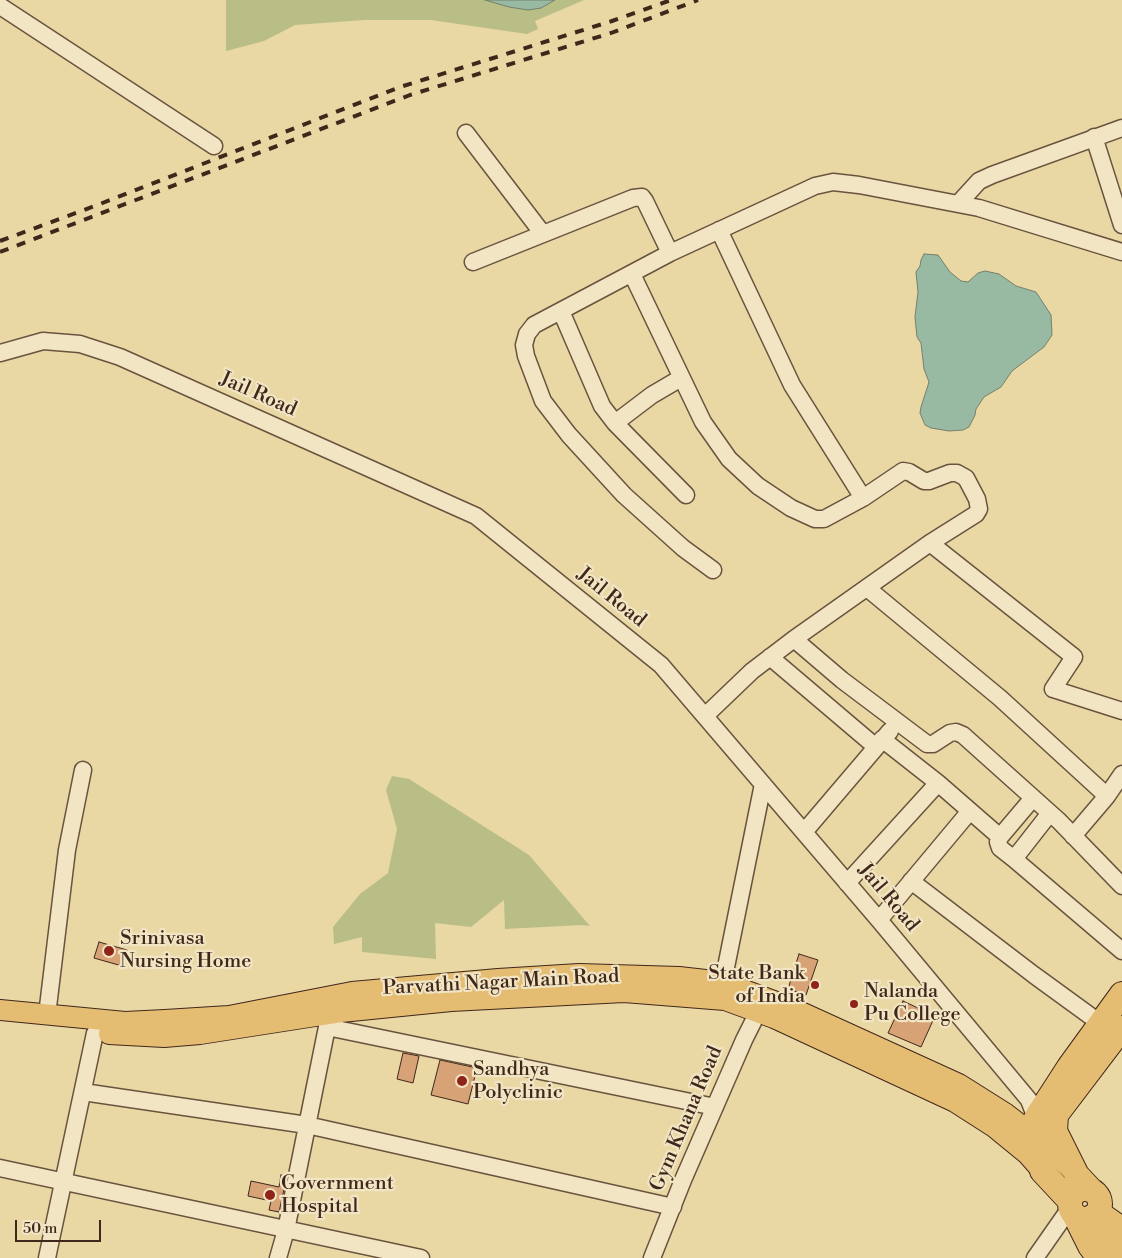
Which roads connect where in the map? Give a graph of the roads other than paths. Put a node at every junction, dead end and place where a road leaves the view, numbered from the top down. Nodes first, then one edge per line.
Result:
1 (0, 6) edge
2 (1122, 128) edge
3 (466, 133) dead end
4 (1094, 137) junction
5 (214, 146) dead end
6 (958, 204) junction
7 (1122, 225) edge
8 (719, 230) junction
9 (543, 234) junction
10 (1122, 252) edge
11 (670, 253) junction
12 (473, 262) dead end
13 (632, 274) junction
14 (561, 311) junction
15 (0, 353) edge
16 (681, 378) junction
17 (615, 423) junction
18 (686, 495) dead end
19 (863, 498) junction
20 (930, 543) junction
21 (713, 570) dead end
22 (867, 588) junction
23 (794, 639) junction
24 (770, 657) junction
25 (1122, 711) edge
26 (705, 716) junction
27 (897, 722) junction
28 (879, 743) junction
29 (83, 770) dead end
30 (1122, 774) edge
31 (938, 783) junction
32 (763, 784) junction
33 (1107, 796) junction
34 (1033, 798) junction
35 (970, 811) junction
36 (1050, 813) junction
37 (804, 832) junction
38 (1073, 836) junction
39 (1000, 837) junction
40 (1014, 859) junction
41 (1119, 877) edge
42 (911, 880) junction
43 (847, 883) junction
44 (879, 920) junction
45 (1122, 951) edge
46 (723, 982) junction
47 (1122, 994) edge
48 (760, 1005) junction
49 (0, 1010) edge
50 (329, 1012) junction
51 (48, 1015) junction
52 (0, 1024) edge
53 (1111, 1026) edge
54 (95, 1033) junction
55 (83, 1092) junction
56 (715, 1108) junction
57 (999, 1120) junction
58 (1044, 1121) junction
59 (307, 1125) junction
60 (0, 1168) edge
61 (1042, 1171) junction
62 (63, 1182) junction
63 (1084, 1202) junction
64 (673, 1207) junction
65 (1122, 1215) edge
66 (1122, 1226) edge
67 (286, 1230) junction
68 (47, 1258) edge
69 (278, 1258) edge
70 (421, 1258) edge
71 (652, 1258) edge
72 (1035, 1258) edge
73 (1099, 1258) edge
74 (1122, 1258) edge

1 - 5 street
2 - 4 street
3 - 9 street
4 - 6 street
4 - 7 street
6 - 8 street
6 - 10 street
8 - 11 street
8 - 19 street
9 - 11 street
9 - 12 street
11 - 13 street
13 - 14 street
13 - 16 street
14 - 17 street
14 - 21 street
15 - 26 street, Jail Road
16 - 17 street
16 - 19 street
17 - 18 street
19 - 20 street
20 - 22 street
20 - 25 street
22 - 23 street
22 - 33 street
23 - 24 street
23 - 27 street
24 - 26 street
24 - 28 street
26 - 32 street, Jail Road
27 - 28 street
27 - 34 street
28 - 31 street
28 - 37 street
29 - 51 street
30 - 33 street
31 - 35 street
31 - 43 street
32 - 37 street, Jail Road
32 - 46 street
33 - 38 street
34 - 36 street
34 - 39 street
35 - 39 street
35 - 42 street
36 - 38 street
36 - 40 street
37 - 43 street, Jail Road
38 - 41 street
39 - 40 street
40 - 45 street
42 - 44 street
42 - 53 street
43 - 44 street, Jail Road
44 - 58 street, Jail Road
46 - 48 main road, Parvathi Nagar Main Road
46 - 50 main road, Parvathi Nagar Main Road
47 - 53 highway
48 - 50 main road, Parvathi Nagar Main Road
48 - 56 street, Gym Khana Road
48 - 57 main road, Parvathi Nagar Main Road
49 - 51 main road, Parvathi Nagar Main Road
50 - 51 main road, Parvathi Nagar Main Road
50 - 54 main road, Parvathi Nagar Main Road
50 - 56 street
50 - 59 street
52 - 54 main road, Parvathi Nagar Main Road
53 - 58 highway
53 - 58 highway
54 - 55 street
55 - 59 street
55 - 62 street
56 - 64 street, Gym Khana Road
57 - 58 main road
57 - 61 main road
58 - 61 highway
58 - 63 highway
59 - 64 street
59 - 67 street
60 - 62 street
61 - 63 highway
62 - 67 street
62 - 68 street
63 - 65 main road
63 - 66 main road
63 - 72 street
63 - 73 highway
63 - 74 highway
64 - 71 street, Gym Khana Road
67 - 69 street
67 - 70 street

